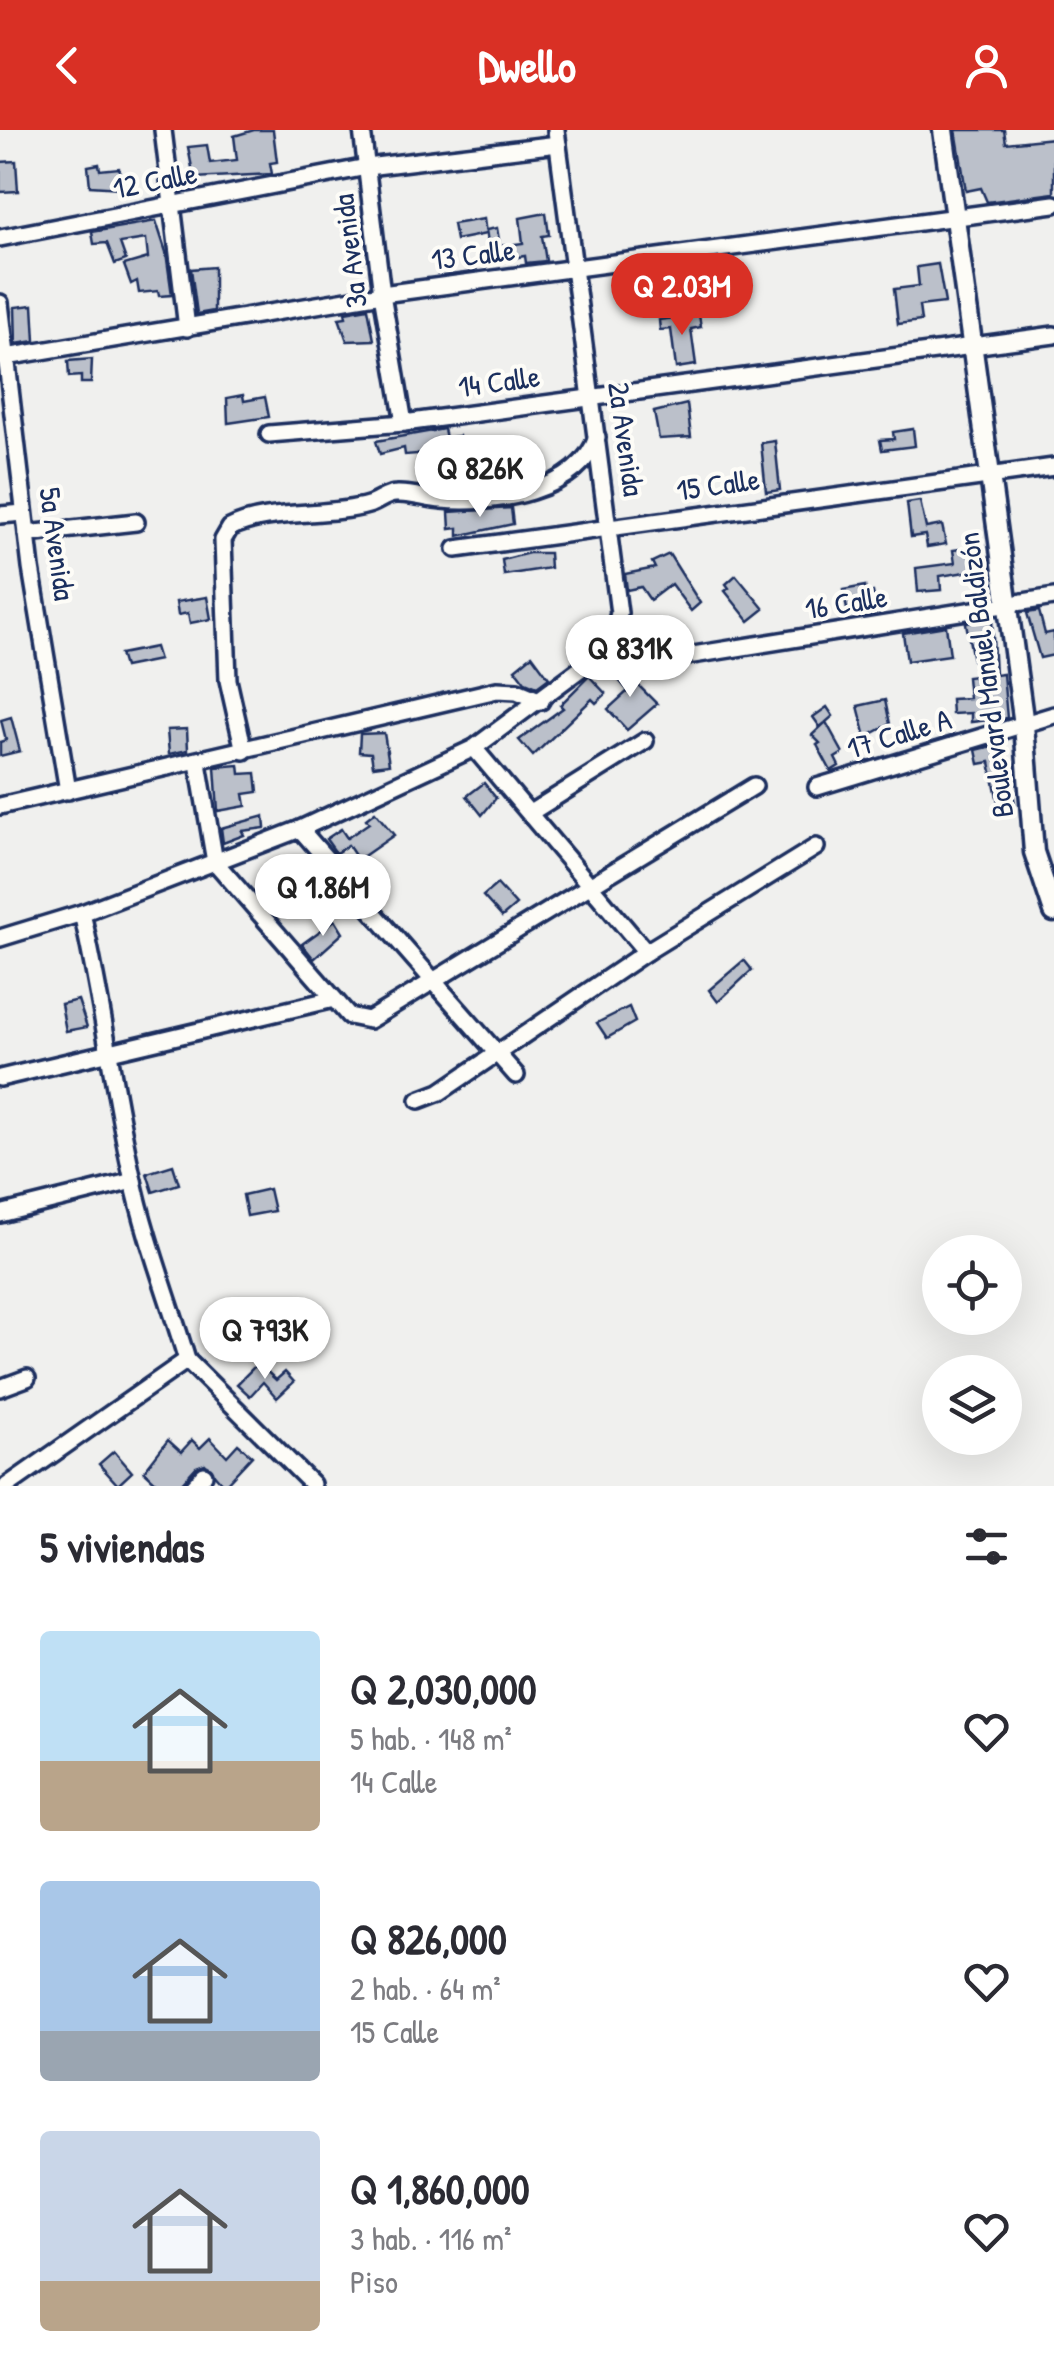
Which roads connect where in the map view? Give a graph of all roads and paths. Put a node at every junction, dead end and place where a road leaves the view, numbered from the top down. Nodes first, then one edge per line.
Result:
1 (163, 130) edge
2 (362, 130) edge
3 (943, 130) edge
4 (557, 137) edge
5 (368, 167) junction
6 (1054, 204) edge
7 (171, 206) junction
8 (954, 216) junction
9 (0, 238) edge
10 (574, 270) junction
11 (382, 294) junction
12 (0, 303) edge
13 (188, 328) junction
14 (1054, 335) edge
15 (973, 347) junction
16 (3, 357) edge
17 (593, 397) junction
18 (404, 423) junction
19 (598, 433) junction
20 (269, 434) dead end
21 (1054, 467) edge
22 (988, 476) junction
23 (24, 513) junction
24 (0, 514) edge
25 (136, 522) dead end
26 (610, 527) junction
27 (27, 534) junction
28 (456, 548) dead end
29 (1054, 597) edge
30 (1008, 604) junction
31 (693, 655) dead end
32 (541, 701) junction
33 (1054, 715) edge
34 (1024, 725) junction
35 (644, 741) dead end
36 (474, 748) junction
37 (244, 752) junction
38 (198, 762) junction
39 (754, 786) dead end
40 (817, 787) dead end
41 (68, 791) junction
42 (0, 806) edge
43 (530, 813) junction
44 (300, 829) junction
45 (816, 847) dead end
46 (215, 862) junction
47 (591, 884) junction
48 (1054, 912) edge
49 (82, 913) junction
50 (0, 938) edge
51 (646, 952) junction
52 (433, 981) junction
53 (334, 998) junction
54 (496, 1053) junction
55 (108, 1055) junction
56 (516, 1076) dead end
57 (0, 1078) edge
58 (420, 1100) dead end
59 (133, 1181) junction
60 (0, 1214) edge
61 (187, 1360) junction
62 (27, 1378) dead end
63 (0, 1388) edge
64 (312, 1484) edge
65 (6, 1486) edge

1 - 7 street
2 - 5 street, 3a Avenida
3 - 8 main road, Boulevard Manuel Baldizón
4 - 5 street, 12 Calle
4 - 10 street, 2a Avenida
5 - 7 street, 12 Calle
5 - 11 street, 3a Avenida
6 - 8 street
7 - 9 street, 12 Calle
7 - 13 street
8 - 10 street, 13 Calle
8 - 15 main road, Boulevard Manuel Baldizón
10 - 11 street, 13 Calle
10 - 17 street, 2a Avenida
11 - 13 street, 13 Calle
11 - 18 street, 3a Avenida
12 - 16 street, 5a Avenida
13 - 16 street, 13 Calle
14 - 15 street
15 - 17 street, 14 Calle
15 - 22 main road, Boulevard Manuel Baldizón
16 - 23 street, 5a Avenida
17 - 18 street, 14 Calle
17 - 19 street, 2a Avenida
18 - 20 street, 14 Calle
19 - 26 street, 2a Avenida
19 - 37 street
21 - 22 street
22 - 26 street, 15 Calle
22 - 30 main road, Boulevard Manuel Baldizón
23 - 24 street
23 - 27 street, 5a Avenida
25 - 27 street
26 - 28 street, 15 Calle
26 - 32 street, 2a Avenida
27 - 41 street, 5a Avenida
29 - 30 street, 16 Calle
30 - 31 street, 16 Calle
30 - 34 main road, Boulevard Manuel Baldizón
32 - 36 street
32 - 37 street
33 - 34 street, 17 Calle A
34 - 40 street, 17 Calle A
34 - 48 main road, Boulevard Manuel Baldizón
35 - 43 street
36 - 43 street
36 - 44 street
37 - 38 street
38 - 41 street
38 - 46 street
39 - 47 street
41 - 42 street
43 - 47 street
44 - 46 street
44 - 52 street
45 - 51 street
46 - 49 street
46 - 53 street
47 - 51 street
47 - 52 street
49 - 50 street
49 - 55 street
51 - 54 street
52 - 53 street
52 - 54 street
53 - 55 street
54 - 56 street
54 - 58 street
55 - 57 street
55 - 59 street
59 - 60 street
59 - 61 street
61 - 64 street
61 - 65 street
62 - 63 street

